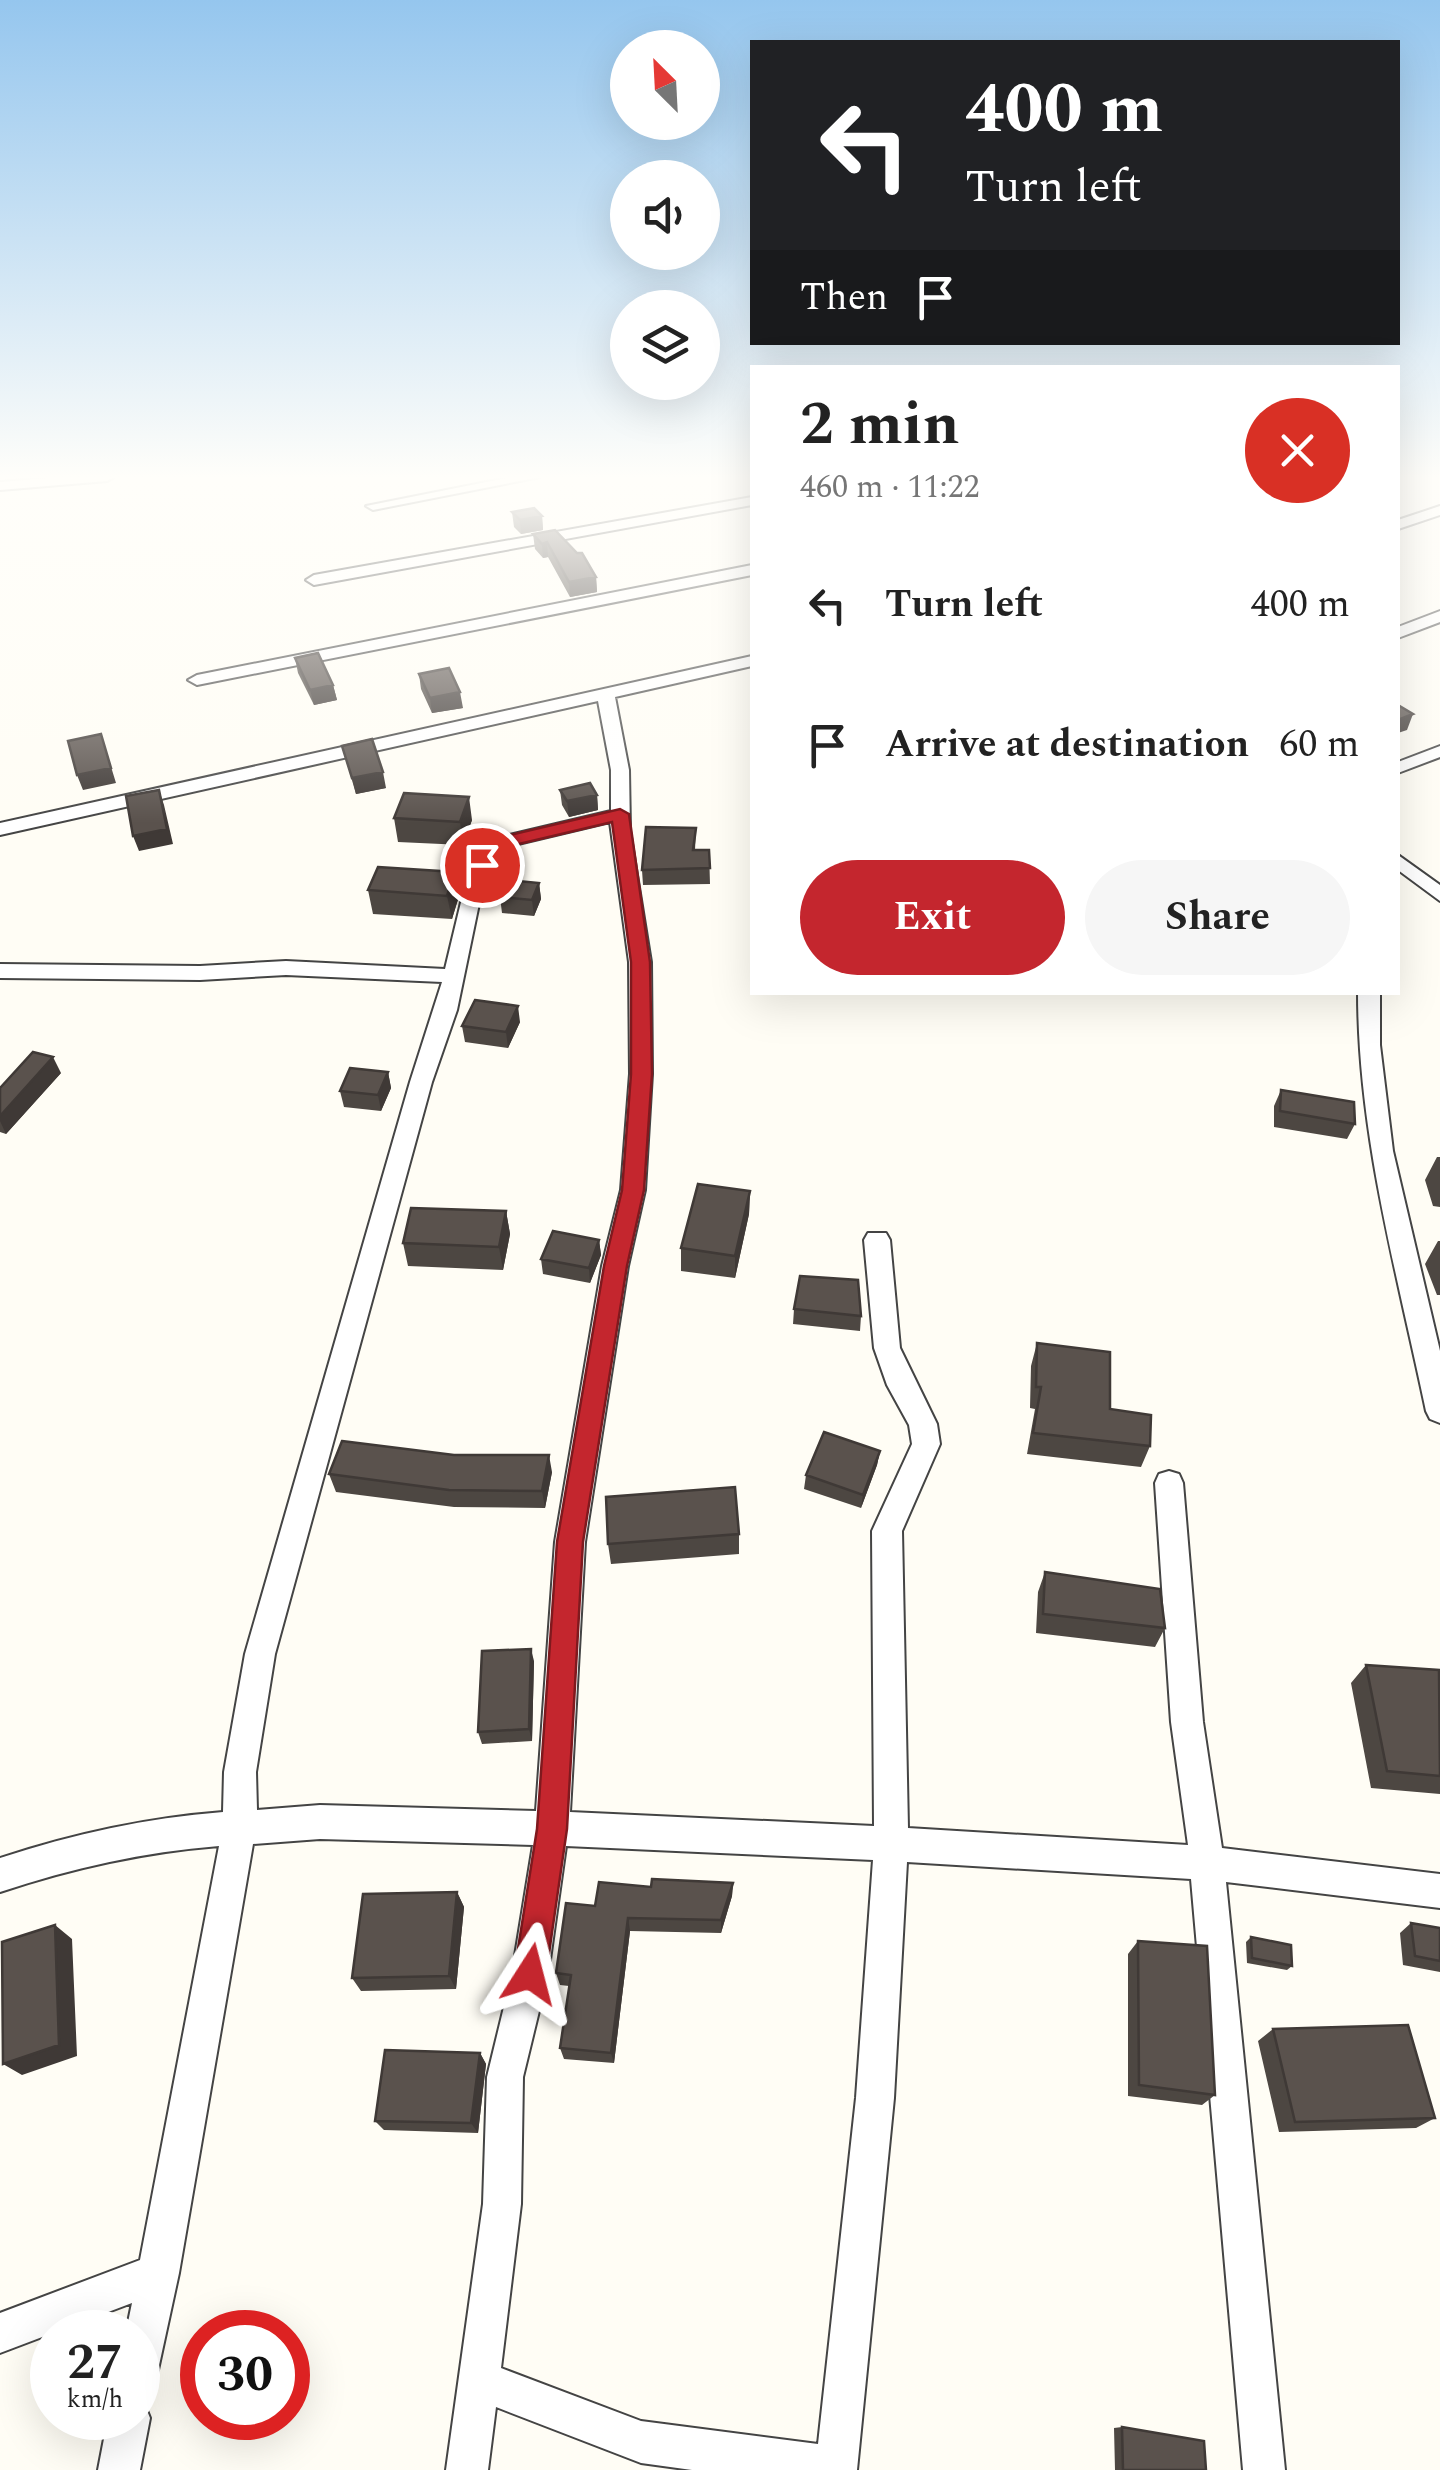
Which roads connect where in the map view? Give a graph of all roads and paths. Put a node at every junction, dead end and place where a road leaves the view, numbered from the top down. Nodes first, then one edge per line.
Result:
1 (640, 592) edge
2 (1440, 616) edge
3 (1400, 632) edge
4 (750, 662) edge
5 (197, 680) dead end
6 (606, 696) junction
7 (1440, 751) edge
8 (1400, 767) edge
9 (620, 814) junction
10 (0, 829) edge
11 (1400, 863) edge
12 (1440, 895) edge
13 (0, 971) edge
14 (454, 976) junction
15 (1370, 995) edge
16 (877, 1240) dead end
17 (1440, 1411) edge
18 (1169, 1483) dead end
19 (240, 1825) junction
20 (552, 1829) junction
21 (891, 1844) junction
22 (1207, 1863) junction
23 (0, 1875) edge
24 (1440, 1891) edge
25 (159, 2274) junction
26 (152, 2310) edge
27 (0, 2333) edge
28 (482, 2381) junction
29 (124, 2440) edge
30 (836, 2469) edge
31 (118, 2470) edge
32 (468, 2470) edge
33 (1264, 2470) edge

1 - 5 street
2 - 3 street
4 - 6 street
6 - 9 street
6 - 10 street
7 - 8 street
9 - 14 street
9 - 20 street
11 - 12 street
13 - 14 street
14 - 19 street
15 - 17 street
16 - 21 street
18 - 22 street
19 - 20 street
19 - 23 street
19 - 25 street
20 - 21 street
20 - 28 street
21 - 22 street
21 - 30 street
22 - 24 street
22 - 33 street
25 - 26 street
25 - 27 street
28 - 30 street
28 - 32 street
29 - 31 street

